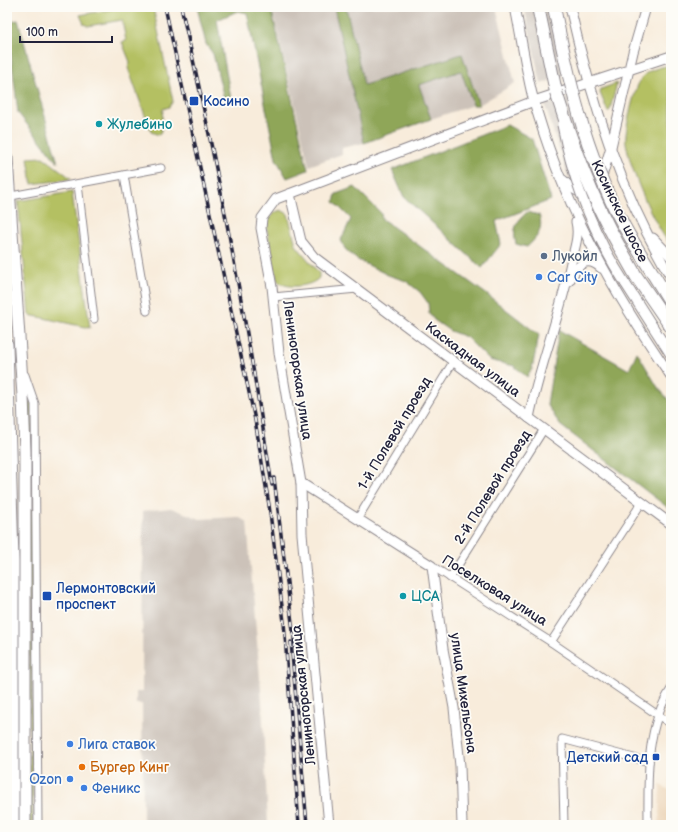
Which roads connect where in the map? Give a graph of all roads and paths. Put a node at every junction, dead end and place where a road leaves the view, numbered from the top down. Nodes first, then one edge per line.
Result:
1 (515, 7) edge
2 (538, 7) edge
3 (554, 7) edge
4 (570, 7) edge
5 (646, 7) edge
6 (671, 56) edge
7 (630, 70) junction
8 (588, 84) junction
9 (556, 92) junction
10 (534, 101) junction
11 (611, 147) junction
12 (7, 158) edge
13 (161, 168) dead end
14 (124, 175) junction
15 (560, 177) junction
16 (78, 184) junction
17 (290, 194) junction
18 (11, 196) junction
19 (574, 209) junction
20 (644, 227) junction
21 (671, 257) edge
22 (671, 277) edge
23 (608, 278) junction
24 (566, 285) junction
25 (357, 289) junction
26 (273, 297) junction
27 (671, 302) edge
28 (147, 312) dead end
29 (94, 319) dead end
30 (671, 327) edge
31 (7, 344) edge
32 (671, 355) edge
33 (453, 362) junction
34 (21, 365) junction
35 (671, 376) edge
36 (23, 396) junction
37 (9, 397) junction
38 (35, 404) junction
39 (529, 418) junction
40 (544, 429) junction
41 (9, 446) edge
42 (301, 483) junction
43 (642, 502) junction
44 (358, 518) junction
45 (12, 523) junction
46 (671, 524) edge
47 (7, 541) edge
48 (432, 566) junction
49 (450, 578) junction
50 (551, 642) junction
51 (671, 689) edge
52 (658, 715) junction
53 (671, 724) edge
54 (649, 762) junction
55 (12, 825) edge
56 (25, 825) edge
57 (38, 825) edge
58 (329, 825) edge
59 (462, 825) edge
60 (564, 825) edge
61 (648, 825) edge

1 - 10 street
2 - 9 highway, Косинское шоссе
3 - 27 highway, Косинское шоссе, bridge
4 - 8 street
5 - 7 street
6 - 7 street, Лениногорская улица
7 - 8 street, Лениногорская улица
7 - 11 street
8 - 10 street, Лениногорская улица
8 - 11 street
9 - 30 highway, Косинское шоссе, bridge
9 - 32 street, bridge
10 - 15 street
10 - 17 street, Лениногорская улица
11 - 15 street
11 - 20 street
12 - 18 main road
13 - 14 street
14 - 16 street
14 - 28 street
15 - 19 street
16 - 18 street
16 - 29 street
17 - 25 street, Каскадная улица
17 - 26 street, Лениногорская улица
18 - 34 main road
19 - 23 street
19 - 24 street
20 - 21 street
20 - 22 street
23 - 24 street
23 - 35 street
24 - 39 street
25 - 26 street
25 - 33 street, Каскадная улица
26 - 42 street, Лениногорская улица
31 - 37 main road
33 - 39 street, Каскадная улица
33 - 44 street, 1-й Полевой проезд
34 - 36 main road
34 - 38 street
36 - 37 street
36 - 38 street
36 - 56 main road
37 - 41 main road
38 - 57 street
39 - 40 street, Каскадная улица
40 - 43 street, Каскадная улица
40 - 49 street, 2-й Полевой проезд
41 - 45 main road
42 - 44 street, Поселковая улица
42 - 58 street, Лениногорская улица
43 - 46 street, Каскадная улица
43 - 50 street
44 - 48 street, Поселковая улица
45 - 47 street
45 - 55 main road
48 - 49 street, Поселковая улица
48 - 59 street, улица Михельсона
49 - 50 street, Поселковая улица
50 - 52 street, Поселковая улица
51 - 52 street
52 - 53 street, Поселковая улица
52 - 54 street
54 - 60 street
54 - 61 street

